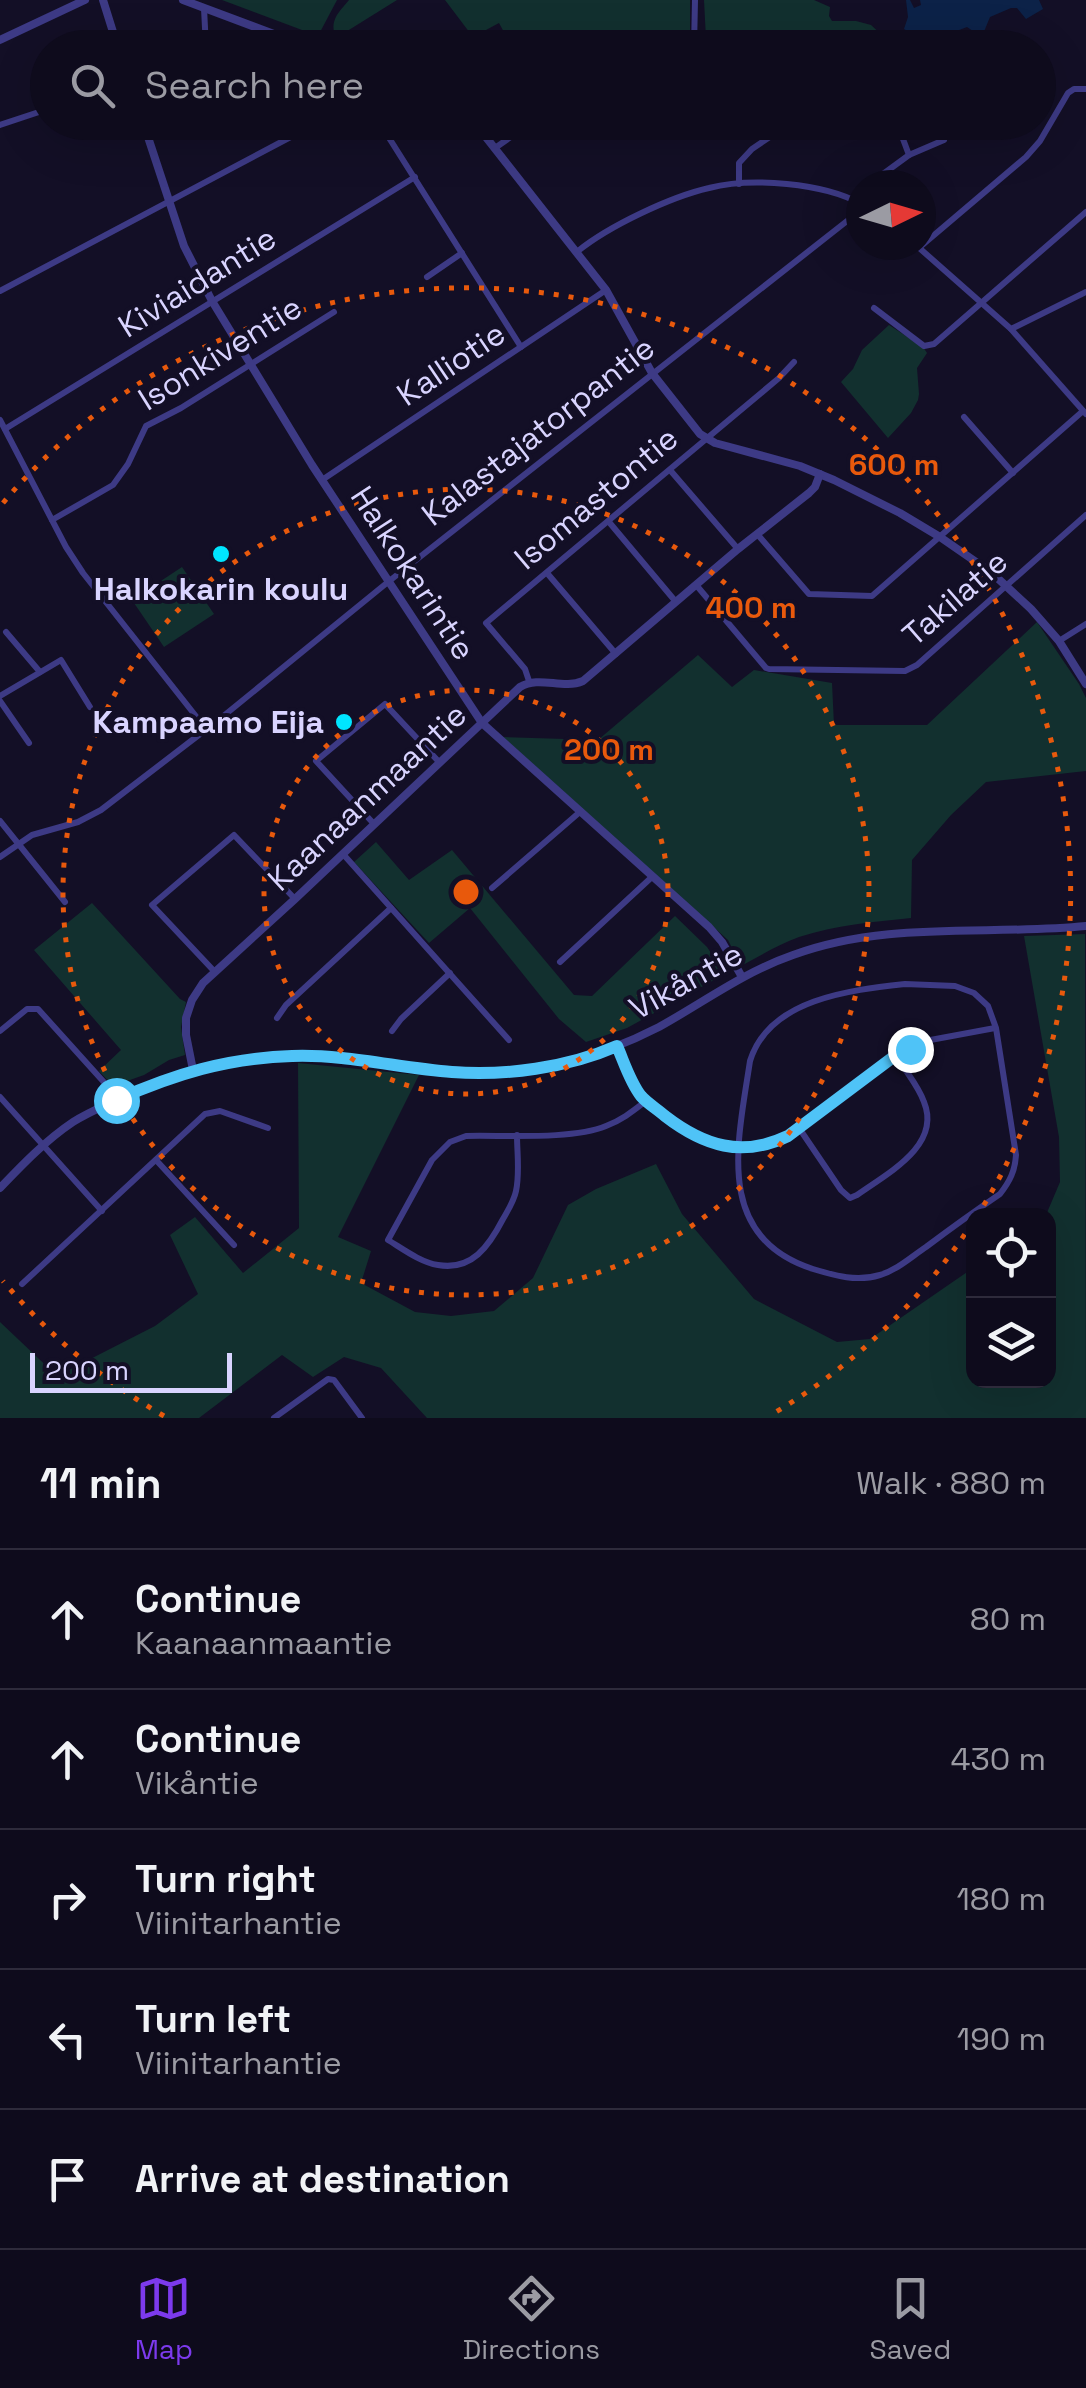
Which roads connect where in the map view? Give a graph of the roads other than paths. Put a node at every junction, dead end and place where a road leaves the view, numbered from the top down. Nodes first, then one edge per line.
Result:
1 (103, 0) edge
2 (183, 0) edge
3 (695, 0) edge
4 (80, 1) edge
5 (204, 8) junction
6 (112, 30) edge
7 (205, 30) edge
8 (263, 30) edge
9 (694, 30) edge
10 (0, 40) edge
11 (1086, 88) edge
12 (1056, 114) edge
13 (30, 115) edge
14 (0, 125) edge
15 (148, 140) edge
16 (286, 140) edge
17 (391, 140) edge
18 (489, 140) edge
19 (506, 140) edge
20 (765, 140) edge
21 (904, 140) edge
22 (944, 140) dead end
23 (1041, 140) edge
24 (495, 148) junction
25 (910, 155) junction
26 (889, 170) edge
27 (415, 177) junction
28 (739, 184) junction
29 (846, 197) edge
30 (169, 202) junction
31 (1086, 212) edge
32 (846, 219) edge
33 (936, 231) edge
34 (578, 251) junction
35 (462, 254) junction
36 (934, 260) edge
37 (427, 276) dead end
38 (606, 290) junction
39 (0, 291) edge
40 (1086, 292) edge
41 (212, 302) junction
42 (982, 303) junction
43 (874, 308) dead end
44 (334, 312) dead end
45 (1011, 329) junction
46 (522, 347) junction
47 (794, 362) dead end
48 (249, 364) junction
49 (652, 373) junction
50 (1085, 413) edge
51 (964, 417) dead end
52 (0, 420) edge
53 (5, 429) junction
54 (706, 438) junction
55 (670, 470) junction
56 (1013, 473) junction
57 (820, 474) junction
58 (322, 480) junction
59 (1086, 515) edge
60 (52, 520) junction
61 (609, 522) junction
62 (758, 534) junction
63 (940, 537) junction
64 (738, 549) junction
65 (547, 573) junction
66 (388, 582) junction
67 (697, 586) junction
68 (1007, 586) junction
69 (676, 602) junction
70 (1086, 624) edge
71 (6, 632) dead end
72 (1059, 641) junction
73 (616, 654) junction
74 (40, 672) junction
75 (530, 681) junction
76 (1086, 684) edge
77 (0, 698) edge
78 (90, 707) dead end
79 (482, 723) junction
80 (206, 729) junction
81 (29, 743) dead end
82 (440, 763) junction
83 (581, 811) junction
84 (0, 821) edge
85 (374, 824) junction
86 (17, 843) junction
87 (342, 853) junction
88 (0, 857) edge
89 (654, 876) junction
90 (492, 888) dead end
91 (295, 900) junction
92 (65, 902) dead end
93 (391, 908) junction
94 (1086, 926) edge
95 (560, 962) dead end
96 (214, 971) junction
97 (450, 973) junction
98 (742, 977) junction
99 (277, 1018) dead end
100 (996, 1028) junction
101 (0, 1031) edge
102 (392, 1031) dead end
103 (509, 1040) dead end
104 (617, 1046) junction
105 (896, 1055) junction
106 (193, 1070) junction
107 (0, 1097) edge
108 (116, 1100) junction
109 (646, 1101) junction
110 (268, 1128) dead end
111 (799, 1128) junction
112 (517, 1135) junction
113 (45, 1145) junction
114 (739, 1148) junction
115 (156, 1160) junction
116 (0, 1188) edge
117 (102, 1211) junction
118 (234, 1245) dead end
119 (22, 1284) dead end
120 (274, 1418) edge
121 (362, 1418) edge

1 - 6 street
2 - 5 street
3 - 9 street
4 - 10 street
5 - 7 street
5 - 8 street
11 - 12 street
13 - 14 street
15 - 30 street, Halkokarintie
16 - 30 street
17 - 27 street
18 - 24 street
19 - 24 street
20 - 28 street
21 - 25 street
22 - 25 street
23 - 33 street
24 - 34 street
25 - 26 street
27 - 35 street
27 - 41 street, Kiviaidantie
28 - 29 street
28 - 34 street
30 - 39 street
30 - 41 street, Halkokarintie
31 - 42 street
32 - 49 street, Kalastajatorpantie
34 - 38 street
35 - 37 street
35 - 46 street
36 - 42 street
38 - 46 street, Kalliotie
38 - 49 street
40 - 45 street
41 - 48 street, Halkokarintie
41 - 53 street, Kiviaidantie
42 - 43 street
42 - 45 street
44 - 48 street, Isonkiventie
45 - 50 street
46 - 58 street, Kalliotie
47 - 54 street, Isomastontie
48 - 58 street, Halkokarintie
48 - 60 street, Isonkiventie
49 - 54 street
49 - 66 street, Kalastajatorpantie
50 - 56 street
51 - 56 street
52 - 53 street
53 - 60 street
54 - 55 street, Isomastontie
54 - 57 street
55 - 61 street, Isomastontie
55 - 64 street
56 - 63 street
57 - 62 street
57 - 63 street
58 - 66 street, Halkokarintie
59 - 68 street, Takilatie
60 - 80 street
61 - 65 street, Isomastontie
61 - 69 street
62 - 63 street
62 - 64 street
63 - 68 street
64 - 67 street
65 - 73 street
65 - 75 street, Isomastontie
66 - 79 street, Halkokarintie
66 - 80 street, Kalastajatorpantie
67 - 68 street, Takilatie
67 - 69 street
68 - 72 street
69 - 73 street
70 - 72 street
71 - 74 street
72 - 76 street
73 - 75 street
74 - 77 street
74 - 78 street
75 - 79 street, Kaanaanmaantie
77 - 81 street
79 - 82 street, Kaanaanmaantie
79 - 83 street, Halkokarintie
80 - 86 street, Kalastajatorpantie
82 - 85 street, Kaanaanmaantie
82 - 85 street
83 - 89 street, Halkokarintie
83 - 90 street
84 - 86 street
85 - 87 street, Kaanaanmaantie
86 - 88 street, Kalastajatorpantie
86 - 92 street
87 - 91 street, Kaanaanmaantie
87 - 93 street
89 - 95 street
89 - 98 street, Halkokarintie
91 - 96 street, Kaanaanmaantie
91 - 96 street
93 - 97 street
93 - 99 street
94 - 98 street, Vikåntie
96 - 106 street, Kaanaanmaantie
97 - 102 street
97 - 103 street
98 - 104 street, Vikåntie
100 - 105 street
100 - 114 street
100 - 114 street
101 - 108 street
104 - 106 street, Vikåntie
104 - 109 street
105 - 111 street
105 - 111 street
106 - 108 street
107 - 113 street
108 - 113 street
109 - 112 street
109 - 114 street
110 - 115 street
111 - 114 street
112 - 112 street
113 - 116 street
113 - 117 street
115 - 117 street
115 - 118 street
117 - 119 street
120 - 121 street

